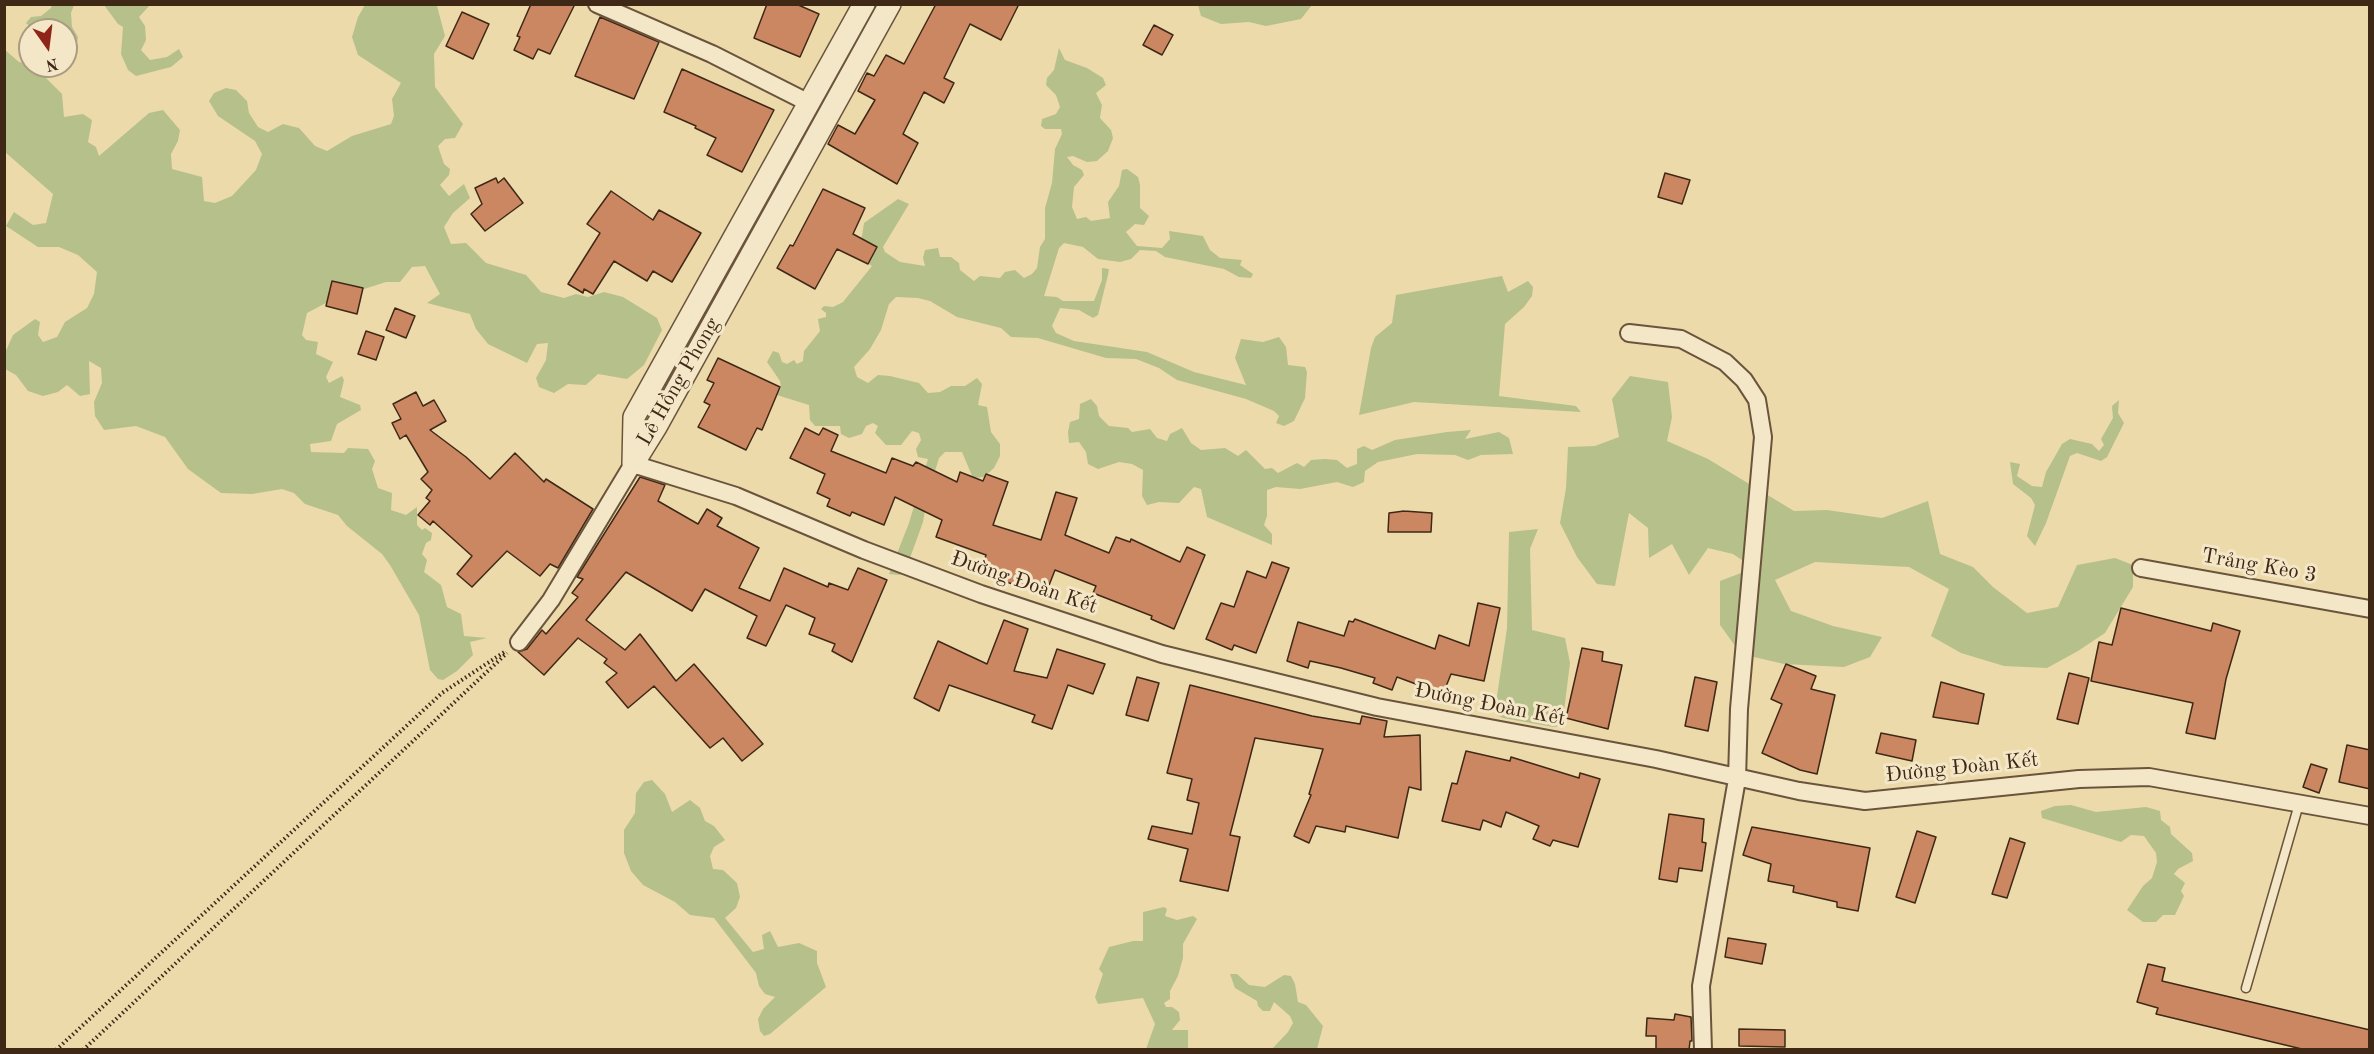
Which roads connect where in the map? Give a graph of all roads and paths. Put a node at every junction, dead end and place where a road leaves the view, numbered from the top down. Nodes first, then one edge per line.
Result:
1 (597, 4) edge
2 (864, 4) edge
3 (890, 4) edge
4 (809, 103) junction
5 (1629, 333) dead end
6 (633, 464) junction
7 (2141, 568) dead end
8 (2370, 609) edge
9 (519, 642) junction
10 (1737, 779) junction
11 (2299, 804) junction
12 (2370, 816) edge
13 (2246, 988) dead end
14 (56, 1050) edge
15 (83, 1050) edge
16 (1703, 1050) edge

1 - 4 street
2 - 4 street, Lê Hồng Phong
3 - 6 street, Lê Hồng Phong
4 - 6 street, Lê Hồng Phong
5 - 10 street
6 - 9 street
6 - 10 street, Đường Đoàn Kết
7 - 8 street, Trảng Kèo 3
9 - 14 path
9 - 15 path
10 - 11 street, Đường Đoàn Kết
10 - 16 street
11 - 12 street, Đường Đoàn Kết
11 - 13 lane

